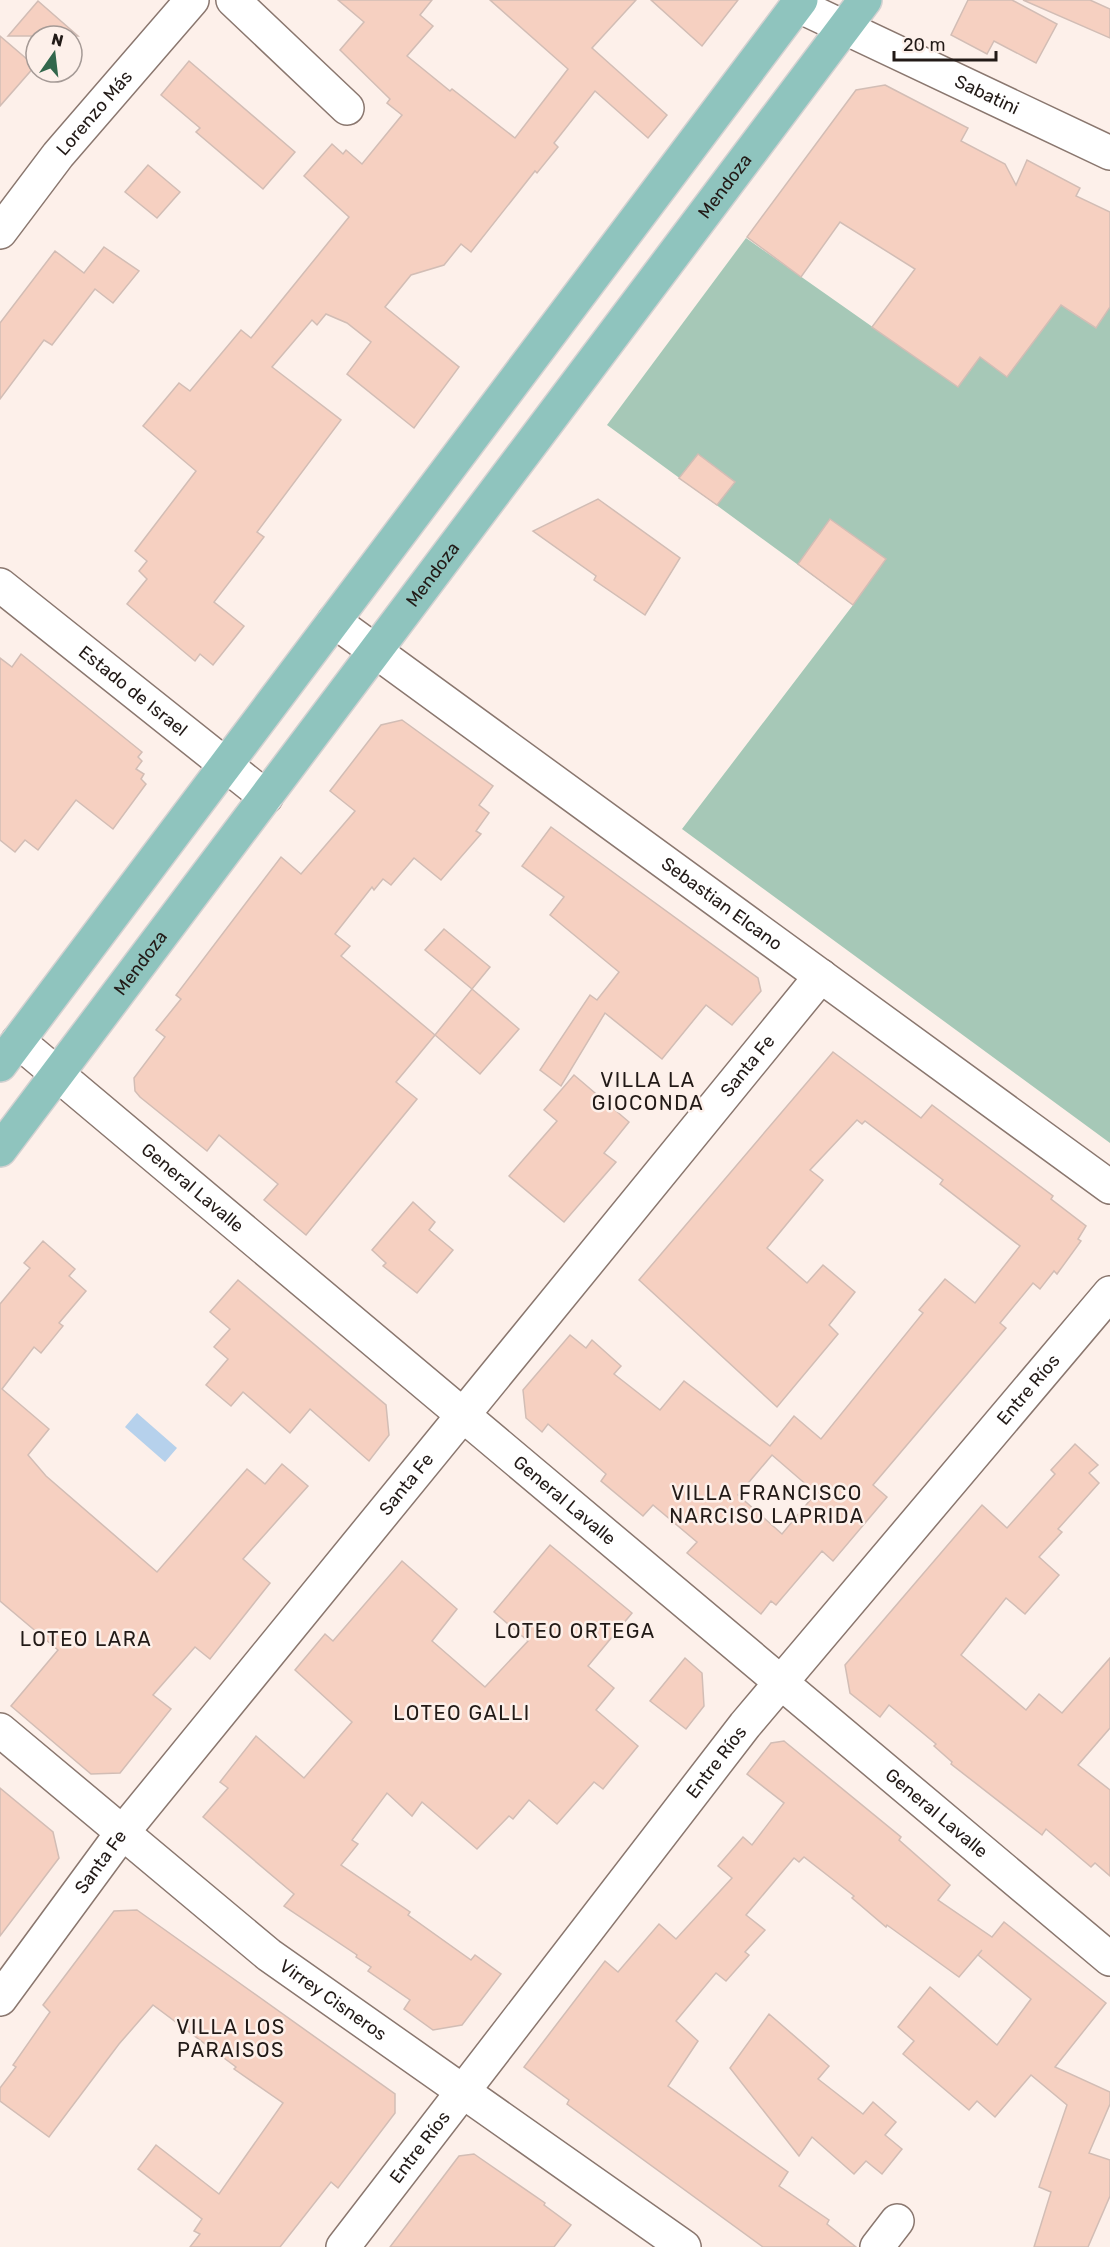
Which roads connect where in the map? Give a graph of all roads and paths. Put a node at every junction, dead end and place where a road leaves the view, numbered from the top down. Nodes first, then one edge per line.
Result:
1 (192, 0) edge
2 (233, 0) edge
3 (865, 0) edge
4 (799, 3) edge
5 (845, 26) junction
6 (347, 108) dead end
7 (1110, 153) edge
8 (0, 232) edge
9 (0, 585) edge
10 (334, 621) junction
11 (376, 651) junction
12 (226, 764) junction
13 (266, 797) junction
14 (821, 976) junction
15 (9, 1053) edge
16 (57, 1074) junction
17 (0, 1150) edge
18 (1110, 1187) edge
19 (1110, 1293) edge
20 (463, 1415) junction
21 (781, 1683) junction
22 (0, 1730) edge
23 (122, 1833) junction
24 (1110, 1959) edge
25 (0, 1999) edge
26 (463, 2091) junction
27 (897, 2221) dead end
28 (343, 2247) edge
29 (684, 2247) edge
30 (877, 2247) edge

1 - 8 street, Lorenzo Más
2 - 6 street
3 - 5 main road, Mendoza
4 - 5 street, Sabatini
4 - 10 main road
5 - 7 street, Sabatini
5 - 11 main road, Mendoza
9 - 12 street, Estado de Israel
10 - 11 street, Sebastian Elcano
10 - 12 main road
11 - 13 main road, Mendoza
11 - 14 street, Sebastian Elcano
12 - 13 street, Estado de Israel
12 - 15 main road
13 - 16 main road, Mendoza
14 - 18 street, Sebastian Elcano
14 - 20 street, Santa Fe
15 - 16 street, General Lavalle
16 - 17 main road, Mendoza
16 - 20 street, General Lavalle
19 - 21 street, Entre Ríos
20 - 21 street, General Lavalle
20 - 23 street, Santa Fe
21 - 24 street, General Lavalle
21 - 26 street, Entre Ríos
22 - 23 street, Virrey Cisneros
23 - 25 street, Santa Fe
23 - 26 street, Virrey Cisneros
26 - 28 street, Entre Ríos
26 - 29 street, Virrey Cisneros
27 - 30 street

